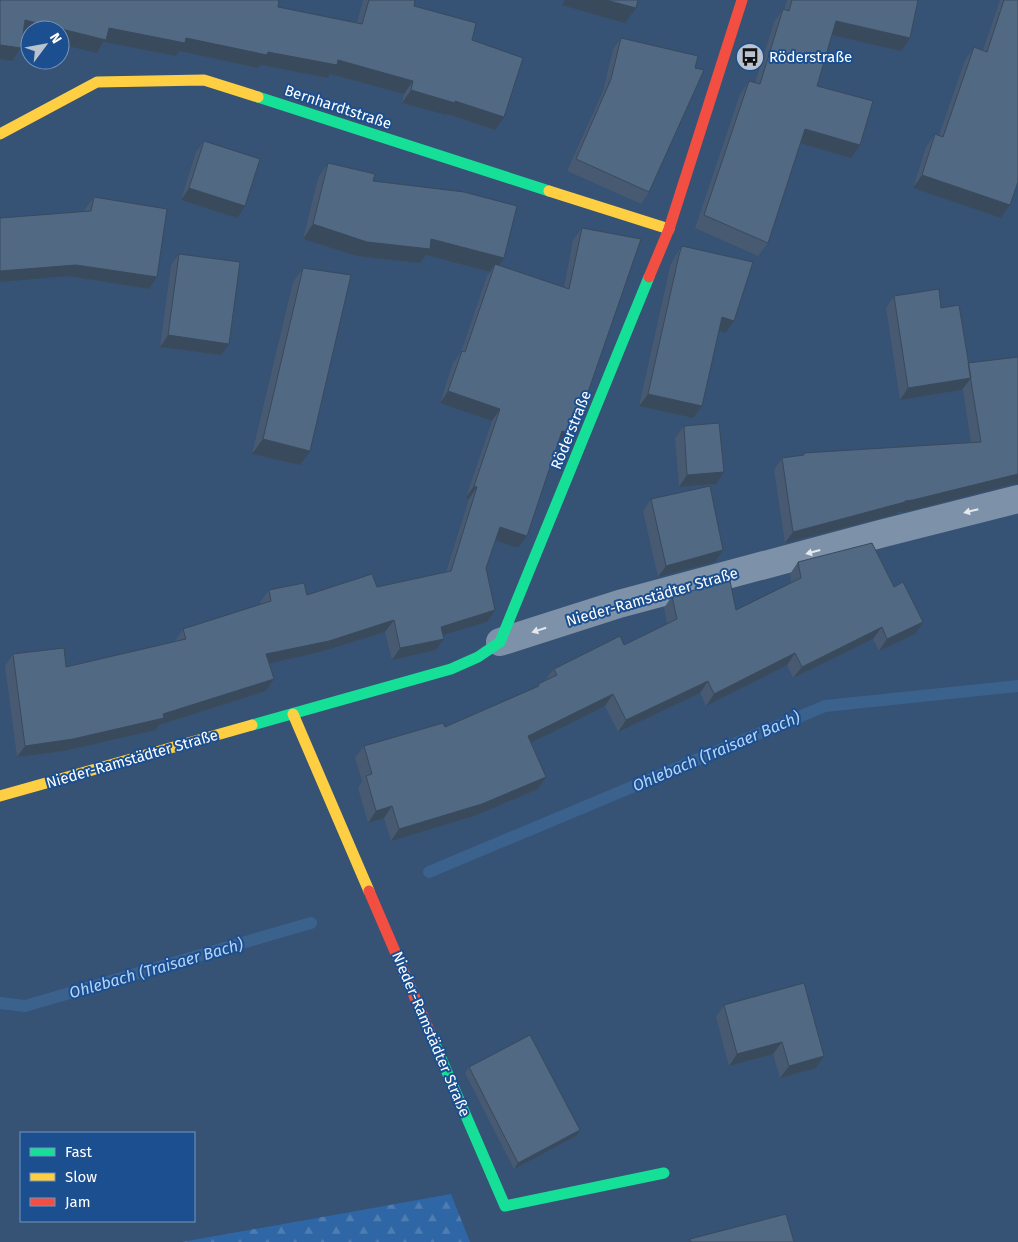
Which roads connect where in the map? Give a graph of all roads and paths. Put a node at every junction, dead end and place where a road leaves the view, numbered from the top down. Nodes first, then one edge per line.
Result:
1 (742, 0) edge
2 (0, 134) edge
3 (669, 229) junction
4 (1018, 499) edge
5 (500, 642) junction
6 (292, 714) junction
7 (0, 796) edge
8 (664, 1173) dead end

1 - 3 street, Röderstraße
2 - 3 street, Bernhardtstraße
3 - 5 street, Röderstraße
4 -> 5 street, Nieder-Ramstädter Straße
5 - 6 street, Nieder-Ramstädter Straße
6 - 7 street, Nieder-Ramstädter Straße
6 - 8 street, Nieder-Ramstädter Straße

